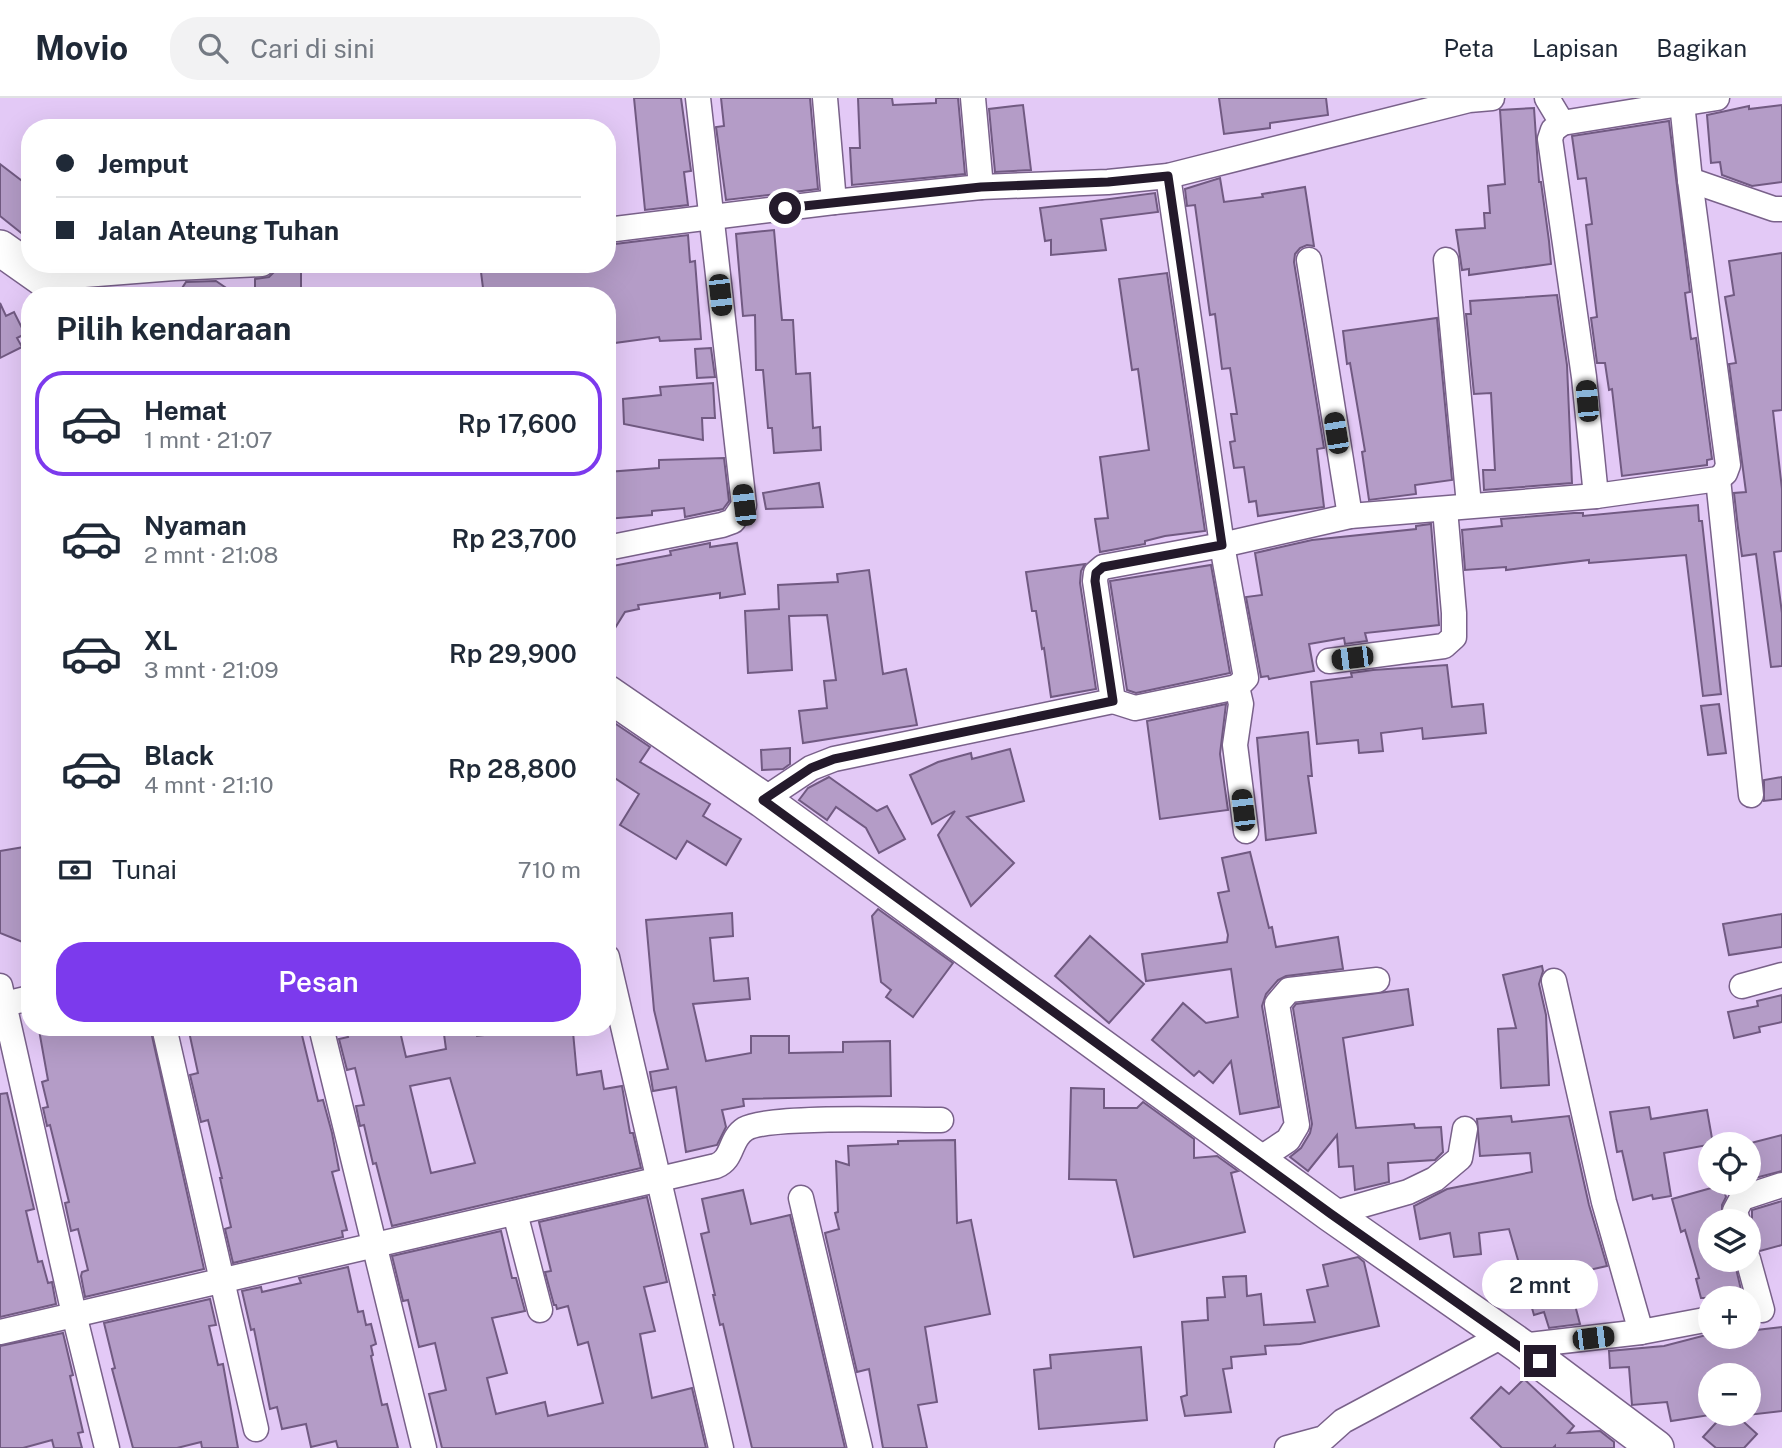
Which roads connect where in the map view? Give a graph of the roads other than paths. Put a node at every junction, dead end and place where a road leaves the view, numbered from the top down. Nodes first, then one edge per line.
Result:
1 (698, 98) edge
2 (825, 98) edge
3 (973, 98) edge
4 (1492, 98) edge
5 (1547, 98) edge
6 (1717, 98) edge
7 (1682, 103) junction
8 (1562, 123) junction
9 (1168, 176) junction
10 (1690, 180) junction
11 (981, 187) junction
12 (834, 202) junction
13 (1782, 209) edge
14 (711, 218) junction
15 (616, 229) edge
16 (0, 248) edge
17 (1309, 260) dead end
18 (1446, 260) dead end
19 (21, 262) edge
20 (37, 273) edge
21 (143, 273) edge
22 (57, 287) edge
23 (1718, 480) junction
24 (1595, 496) junction
25 (1457, 507) junction
26 (1350, 516) junction
27 (1222, 545) junction
28 (616, 546) edge
29 (1329, 661) dead end
30 (1237, 687) junction
31 (616, 699) edge
32 (1113, 701) junction
33 (1751, 795) dead end
34 (763, 800) junction
35 (1246, 831) dead end
36 (1782, 975) edge
37 (1377, 980) dead end
38 (1554, 981) dead end
39 (1742, 986) dead end
40 (616, 996) edge
41 (21, 998) edge
42 (1, 999) edge
43 (166, 1036) edge
44 (323, 1036) edge
45 (941, 1119) dead end
46 (1465, 1129) dead end
47 (1258, 1160) junction
48 (658, 1180) junction
49 (1782, 1185) edge
50 (802, 1198) dead end
51 (1736, 1209) edge
52 (515, 1213) junction
53 (1331, 1214) junction
54 (375, 1245) junction
55 (1752, 1272) edge
56 (221, 1280) junction
57 (540, 1310) dead end
58 (1764, 1311) edge
59 (74, 1314) junction
60 (1698, 1321) edge
61 (0, 1332) edge
62 (1641, 1332) junction
63 (1512, 1341) junction
64 (256, 1429) dead end
65 (107, 1448) edge
66 (424, 1448) edge
67 (721, 1448) edge
68 (860, 1448) edge
69 (1287, 1448) edge
70 (1656, 1448) edge

1 - 14 street
2 - 12 street
3 - 11 street
4 - 9 street
5 - 8 street
6 - 7 street
7 - 8 street
7 - 10 street
8 - 24 street
9 - 11 street
9 - 27 street
10 - 13 street
10 - 23 street
11 - 12 street
12 - 14 street
14 - 15 street
14 - 28 street
16 - 19 street
17 - 26 street
18 - 25 street
20 - 22 street
21 - 22 street
23 - 24 street
23 - 33 street
24 - 25 street
25 - 26 street
25 - 29 street
26 - 27 street
27 - 30 street
27 - 32 street
30 - 32 street
30 - 35 street
31 - 34 street
32 - 34 street
34 - 47 street
36 - 39 street
37 - 47 street
38 - 62 street
40 - 48 street
41 - 42 street
42 - 59 street
43 - 56 street
44 - 54 street
45 - 48 street
46 - 53 street
47 - 53 street
48 - 52 street
48 - 67 street
49 - 51 street
50 - 68 street
52 - 54 street
52 - 57 street
53 - 63 street
54 - 56 street
54 - 66 street
55 - 58 street
56 - 59 street
56 - 64 street
59 - 61 street
59 - 65 street
60 - 62 street
62 - 63 street
63 - 69 street
63 - 70 street

